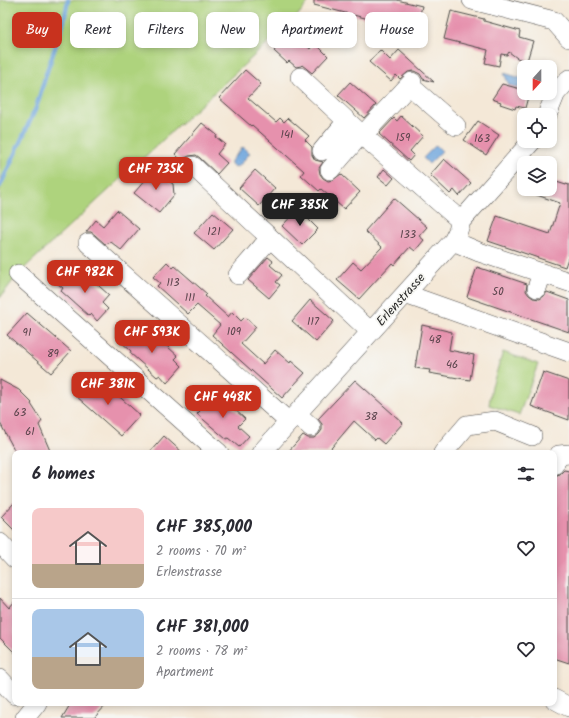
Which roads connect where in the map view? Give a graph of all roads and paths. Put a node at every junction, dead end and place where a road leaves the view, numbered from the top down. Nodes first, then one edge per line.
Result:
1 (472, 0) edge
2 (569, 38) edge
3 (300, 77) dead end
4 (566, 82) edge
5 (550, 108) edge
6 (347, 121) junction
7 (456, 126) dead end
8 (362, 134) junction
9 (526, 148) edge
10 (322, 151) dead end
11 (194, 166) dead end
12 (330, 170) dead end
13 (461, 220) junction
14 (270, 238) junction
15 (453, 241) junction
16 (88, 243) dead end
17 (18, 274) dead end
18 (238, 275) dead end
19 (569, 282) edge
20 (321, 285) junction
21 (405, 294) junction
22 (329, 314) dead end
23 (371, 332) junction
24 (569, 352) edge
25 (293, 418) junction
26 (311, 427) dead end
27 (532, 436) dead end
28 (216, 450) edge
29 (264, 450) edge
30 (446, 450) edge
31 (0, 543) edge
32 (12, 556) edge
33 (0, 679) edge
34 (12, 692) edge
35 (557, 701) edge
36 (569, 707) edge

1 - 2 street
3 - 6 street
4 - 5 street
6 - 8 street
6 - 10 street
7 - 8 street
8 - 12 street
8 - 13 street
9 - 13 street, Erlenstrasse
11 - 14 street
13 - 15 street, Erlenstrasse
14 - 18 street
14 - 20 street
15 - 19 street
15 - 21 street, Erlenstrasse
16 - 25 street
17 - 28 street
20 - 22 street
20 - 23 street
21 - 23 street, Erlenstrasse
21 - 24 street
23 - 25 street, Erlenstrasse
25 - 26 street
25 - 29 street, Erlenstrasse
27 - 30 street
31 - 32 street
33 - 34 street
35 - 36 street

